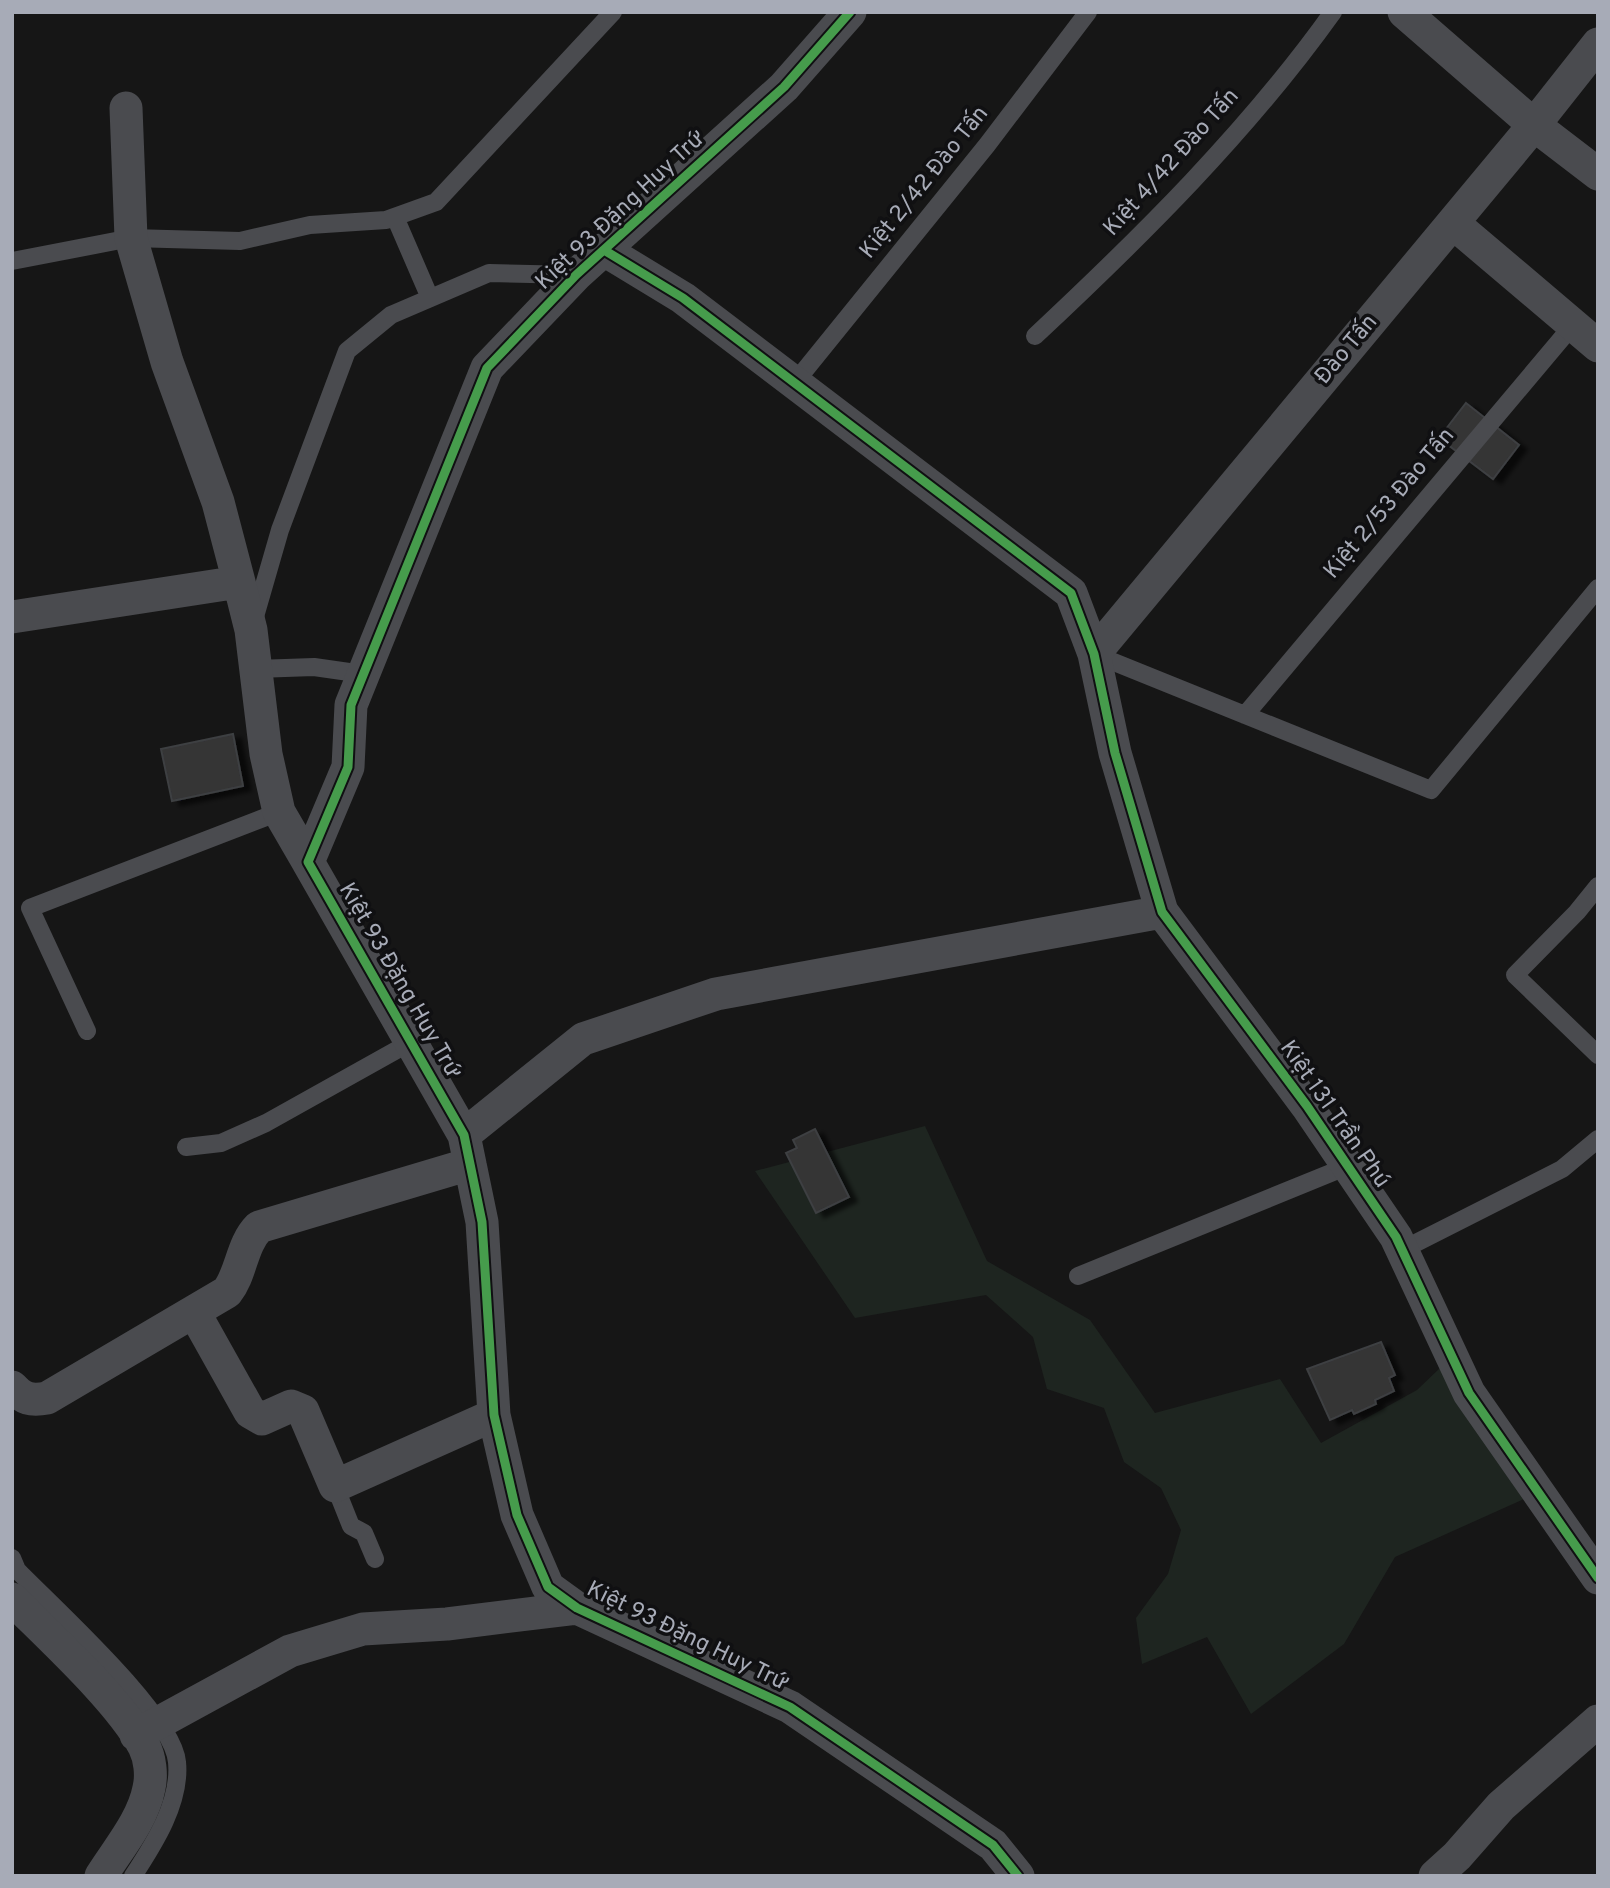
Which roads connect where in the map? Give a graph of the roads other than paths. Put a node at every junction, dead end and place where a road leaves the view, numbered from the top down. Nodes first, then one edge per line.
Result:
1 (613, 12) edge
2 (850, 12) edge
3 (1088, 12) edge
4 (1333, 12) edge
5 (1404, 12) edge
6 (1598, 44) edge
7 (125, 108) dead end
8 (1534, 125) junction
9 (1598, 174) edge
10 (395, 217) junction
11 (1453, 223) junction
12 (131, 238) junction
13 (604, 250) junction
14 (12, 261) edge
15 (576, 275) junction
16 (430, 298) junction
17 (1586, 335) edge
18 (1035, 336) dead end
19 (796, 381) junction
20 (239, 582) junction
21 (1598, 588) edge
22 (12, 617) edge
23 (251, 630) junction
24 (1094, 654) junction
25 (256, 669) junction
26 (363, 674) junction
27 (1245, 715) junction
28 (279, 812) junction
29 (309, 862) junction
30 (1598, 886) edge
31 (1161, 912) junction
32 (87, 1031) dead end
33 (411, 1042) junction
34 (1598, 1055) edge
35 (1598, 1139) edge
36 (186, 1147) dead end
37 (467, 1149) junction
38 (1348, 1166) junction
39 (1402, 1250) junction
40 (1078, 1276) dead end
41 (194, 1312) junction
42 (12, 1387) edge
43 (494, 1415) junction
44 (335, 1486) junction
45 (12, 1559) edge
46 (376, 1559) dead end
47 (1598, 1578) edge
48 (12, 1599) edge
49 (577, 1608) junction
50 (1598, 1721) edge
51 (147, 1728) junction
52 (1456, 1869) edge
53 (100, 1876) edge
54 (133, 1876) edge
55 (1018, 1876) edge

1 - 10 lane
2 - 13 street, Kiệt 93 Đặng Huy Trứ
3 - 19 lane, Kiệt 2/42 Đào Tấn
4 - 18 lane, Kiệt 4/42 Đào Tấn
5 - 8 street
6 - 8 street, Đào Tấn
7 - 12 street
8 - 9 street
8 - 11 street, Đào Tấn
10 - 12 lane
10 - 16 lane
11 - 17 street
11 - 24 street, Đào Tấn
12 - 14 lane
12 - 20 street
13 - 15 street, Kiệt 93 Đặng Huy Trứ
13 - 19 street, Kiệt 131 Trần Phú
15 - 16 lane
15 - 26 street, Kiệt 93 Đặng Huy Trứ
16 - 23 lane
17 - 27 lane, Kiệt 2/53 Đào Tấn
19 - 24 street, Kiệt 131 Trần Phú
20 - 22 street
20 - 23 street
21 - 27 lane
23 - 25 street
24 - 27 lane
24 - 31 street, Kiệt 131 Trần Phú
25 - 26 lane
25 - 28 street
26 - 29 street, Kiệt 93 Đặng Huy Trứ
28 - 29 street
28 - 32 lane
29 - 33 street, Kiệt 93 Đặng Huy Trứ
30 - 34 lane
31 - 37 street
31 - 38 street, Kiệt 131 Trần Phú
33 - 36 lane
33 - 37 street, Kiệt 93 Đặng Huy Trứ
35 - 39 lane
37 - 41 street
37 - 43 street, Kiệt 93 Đặng Huy Trứ
38 - 39 street, Kiệt 131 Trần Phú
38 - 40 lane
39 - 47 street, Kiệt 131 Trần Phú
41 - 42 street
41 - 44 street
43 - 44 street
43 - 49 street, Kiệt 93 Đặng Huy Trứ
44 - 46 lane
45 - 51 lane
48 - 51 street
49 - 51 street
49 - 55 street, Kiệt 93 Đặng Huy Trứ
50 - 52 street
51 - 53 street
51 - 54 lane

